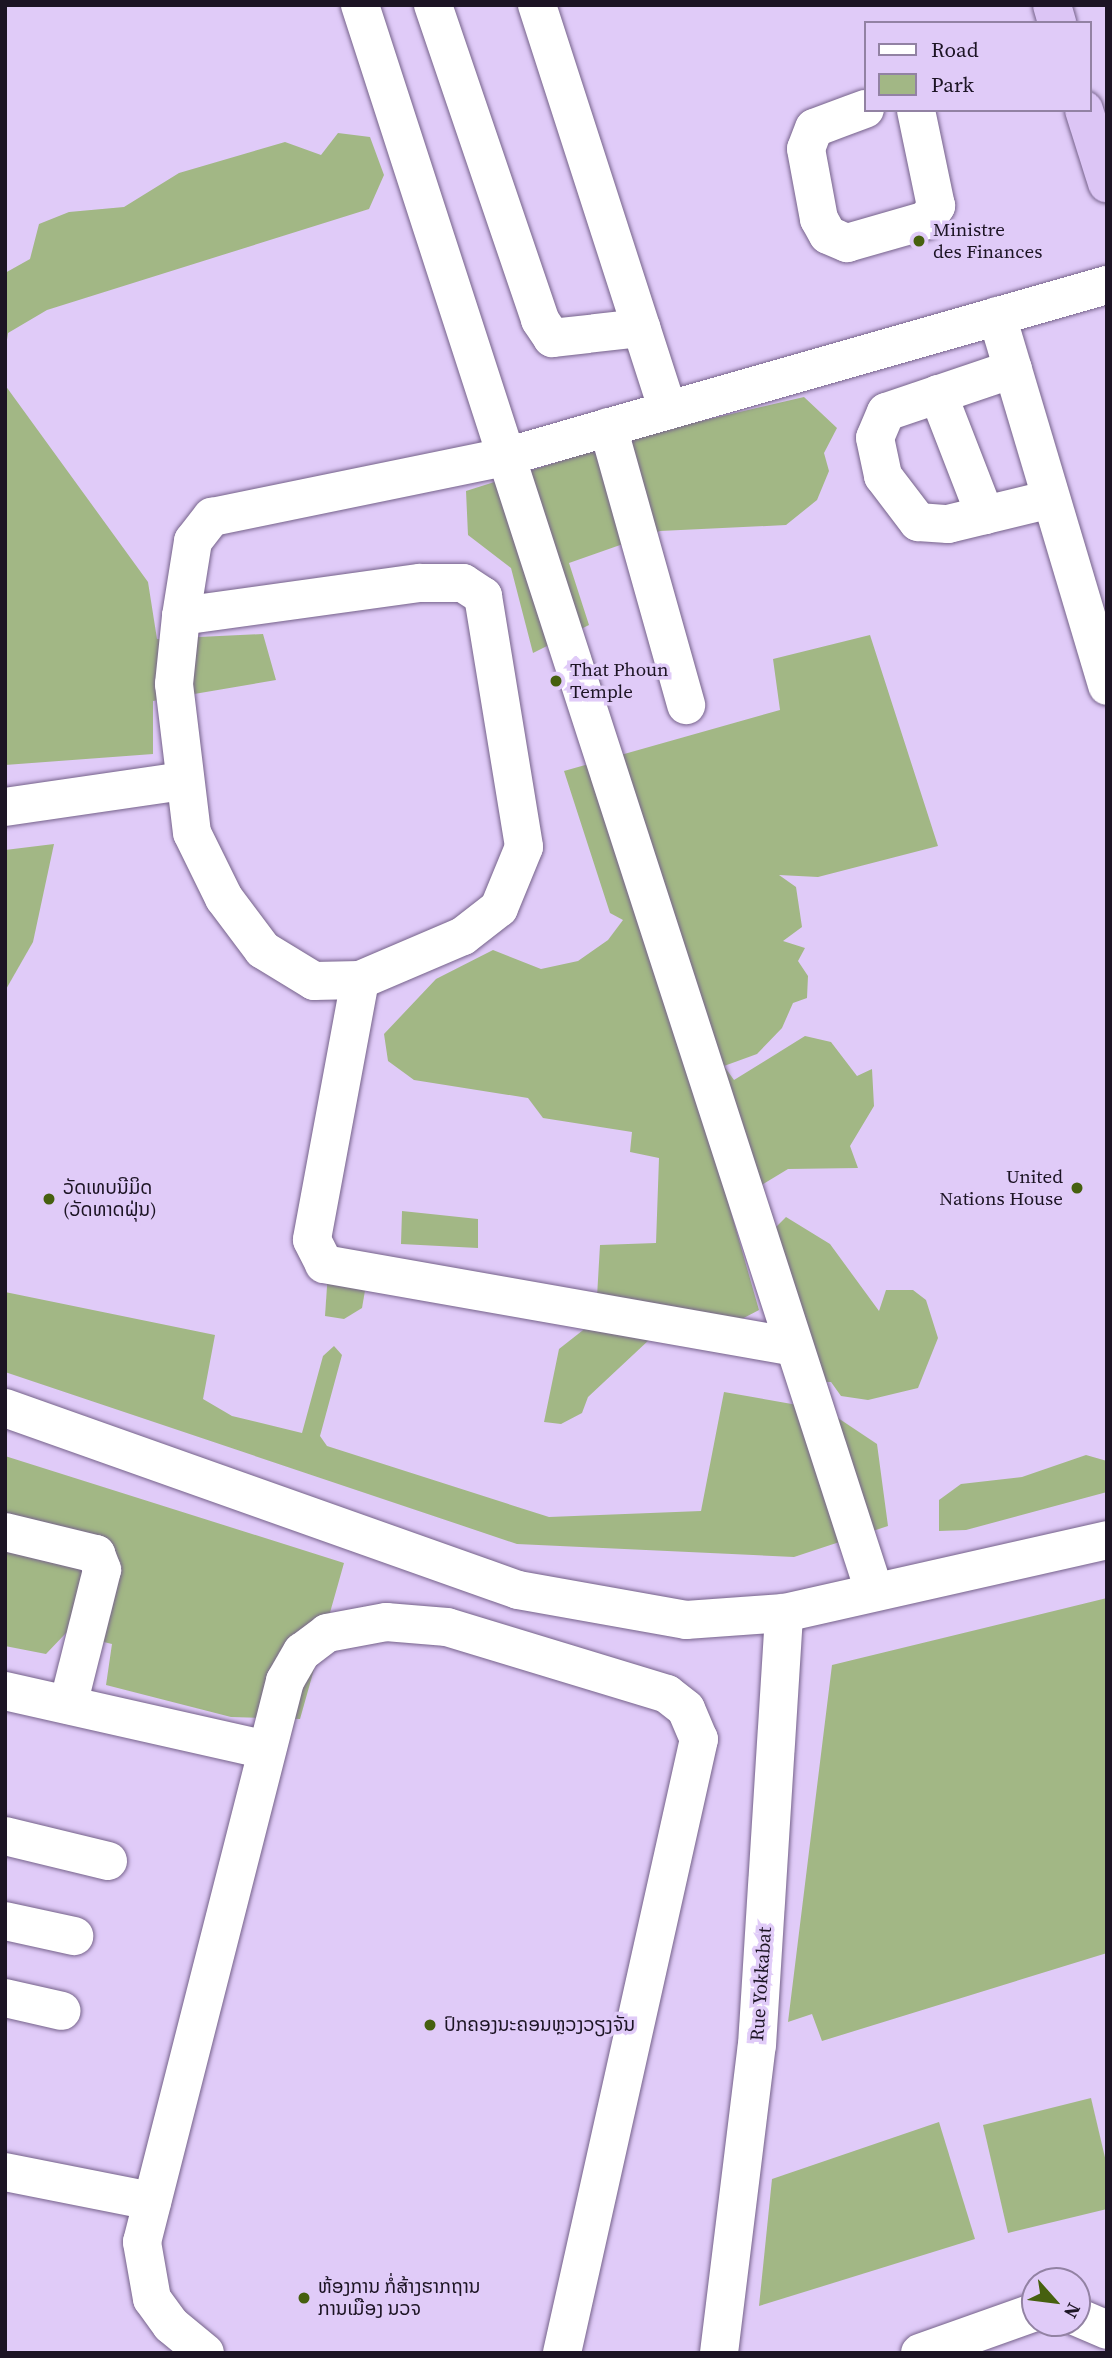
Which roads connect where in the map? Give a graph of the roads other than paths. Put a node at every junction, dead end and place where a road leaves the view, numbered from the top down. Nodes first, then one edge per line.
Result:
1 (360, 5) edge
2 (433, 5) edge
3 (537, 5) edge
4 (864, 109) edge
5 (916, 112) edge
6 (1085, 112) edge
7 (1107, 184) edge
8 (1107, 285) edge
9 (997, 316) junction
10 (641, 328) junction
11 (1013, 369) junction
12 (938, 394) junction
13 (668, 410) junction
14 (608, 427) junction
15 (505, 457) junction
16 (1051, 499) junction
17 (985, 515) junction
18 (181, 616) junction
19 (1107, 686) edge
20 (687, 705) dead end
21 (183, 780) junction
22 (5, 807) edge
23 (360, 980) junction
24 (791, 1346) junction
25 (5, 1408) edge
26 (5, 1532) edge
27 (1107, 1540) edge
28 (873, 1588) junction
29 (784, 1613) junction
30 (5, 1691) edge
31 (68, 1705) junction
32 (266, 1750) junction
33 (5, 1836) edge
34 (108, 1861) dead end
35 (5, 1921) edge
36 (74, 1936) dead end
37 (5, 1998) edge
38 (62, 2011) dead end
39 (5, 2172) edge
40 (152, 2201) junction
41 (1021, 2317) edge
42 (205, 2353) edge
43 (562, 2353) edge
44 (719, 2353) edge
45 (920, 2353) edge

1 - 15 street
2 - 10 street
3 - 10 street
4 - 5 street
6 - 7 highway
8 - 9 street
9 - 11 street
9 - 13 street
10 - 13 street
11 - 12 street
11 - 16 street
12 - 17 street
12 - 17 street
13 - 14 street
14 - 15 street
14 - 20 street
15 - 18 street
15 - 24 street
16 - 17 street
16 - 19 street
18 - 21 street
18 - 23 street
21 - 22 street
21 - 23 street
23 - 24 street
24 - 28 street
25 - 29 street
26 - 31 street
27 - 28 street
28 - 29 street
29 - 44 street, Rue Yokkabat
30 - 31 street
31 - 32 street
32 - 40 street
32 - 43 street
33 - 34 street
35 - 36 street
37 - 38 street
39 - 40 street
40 - 42 street
41 - 45 street

